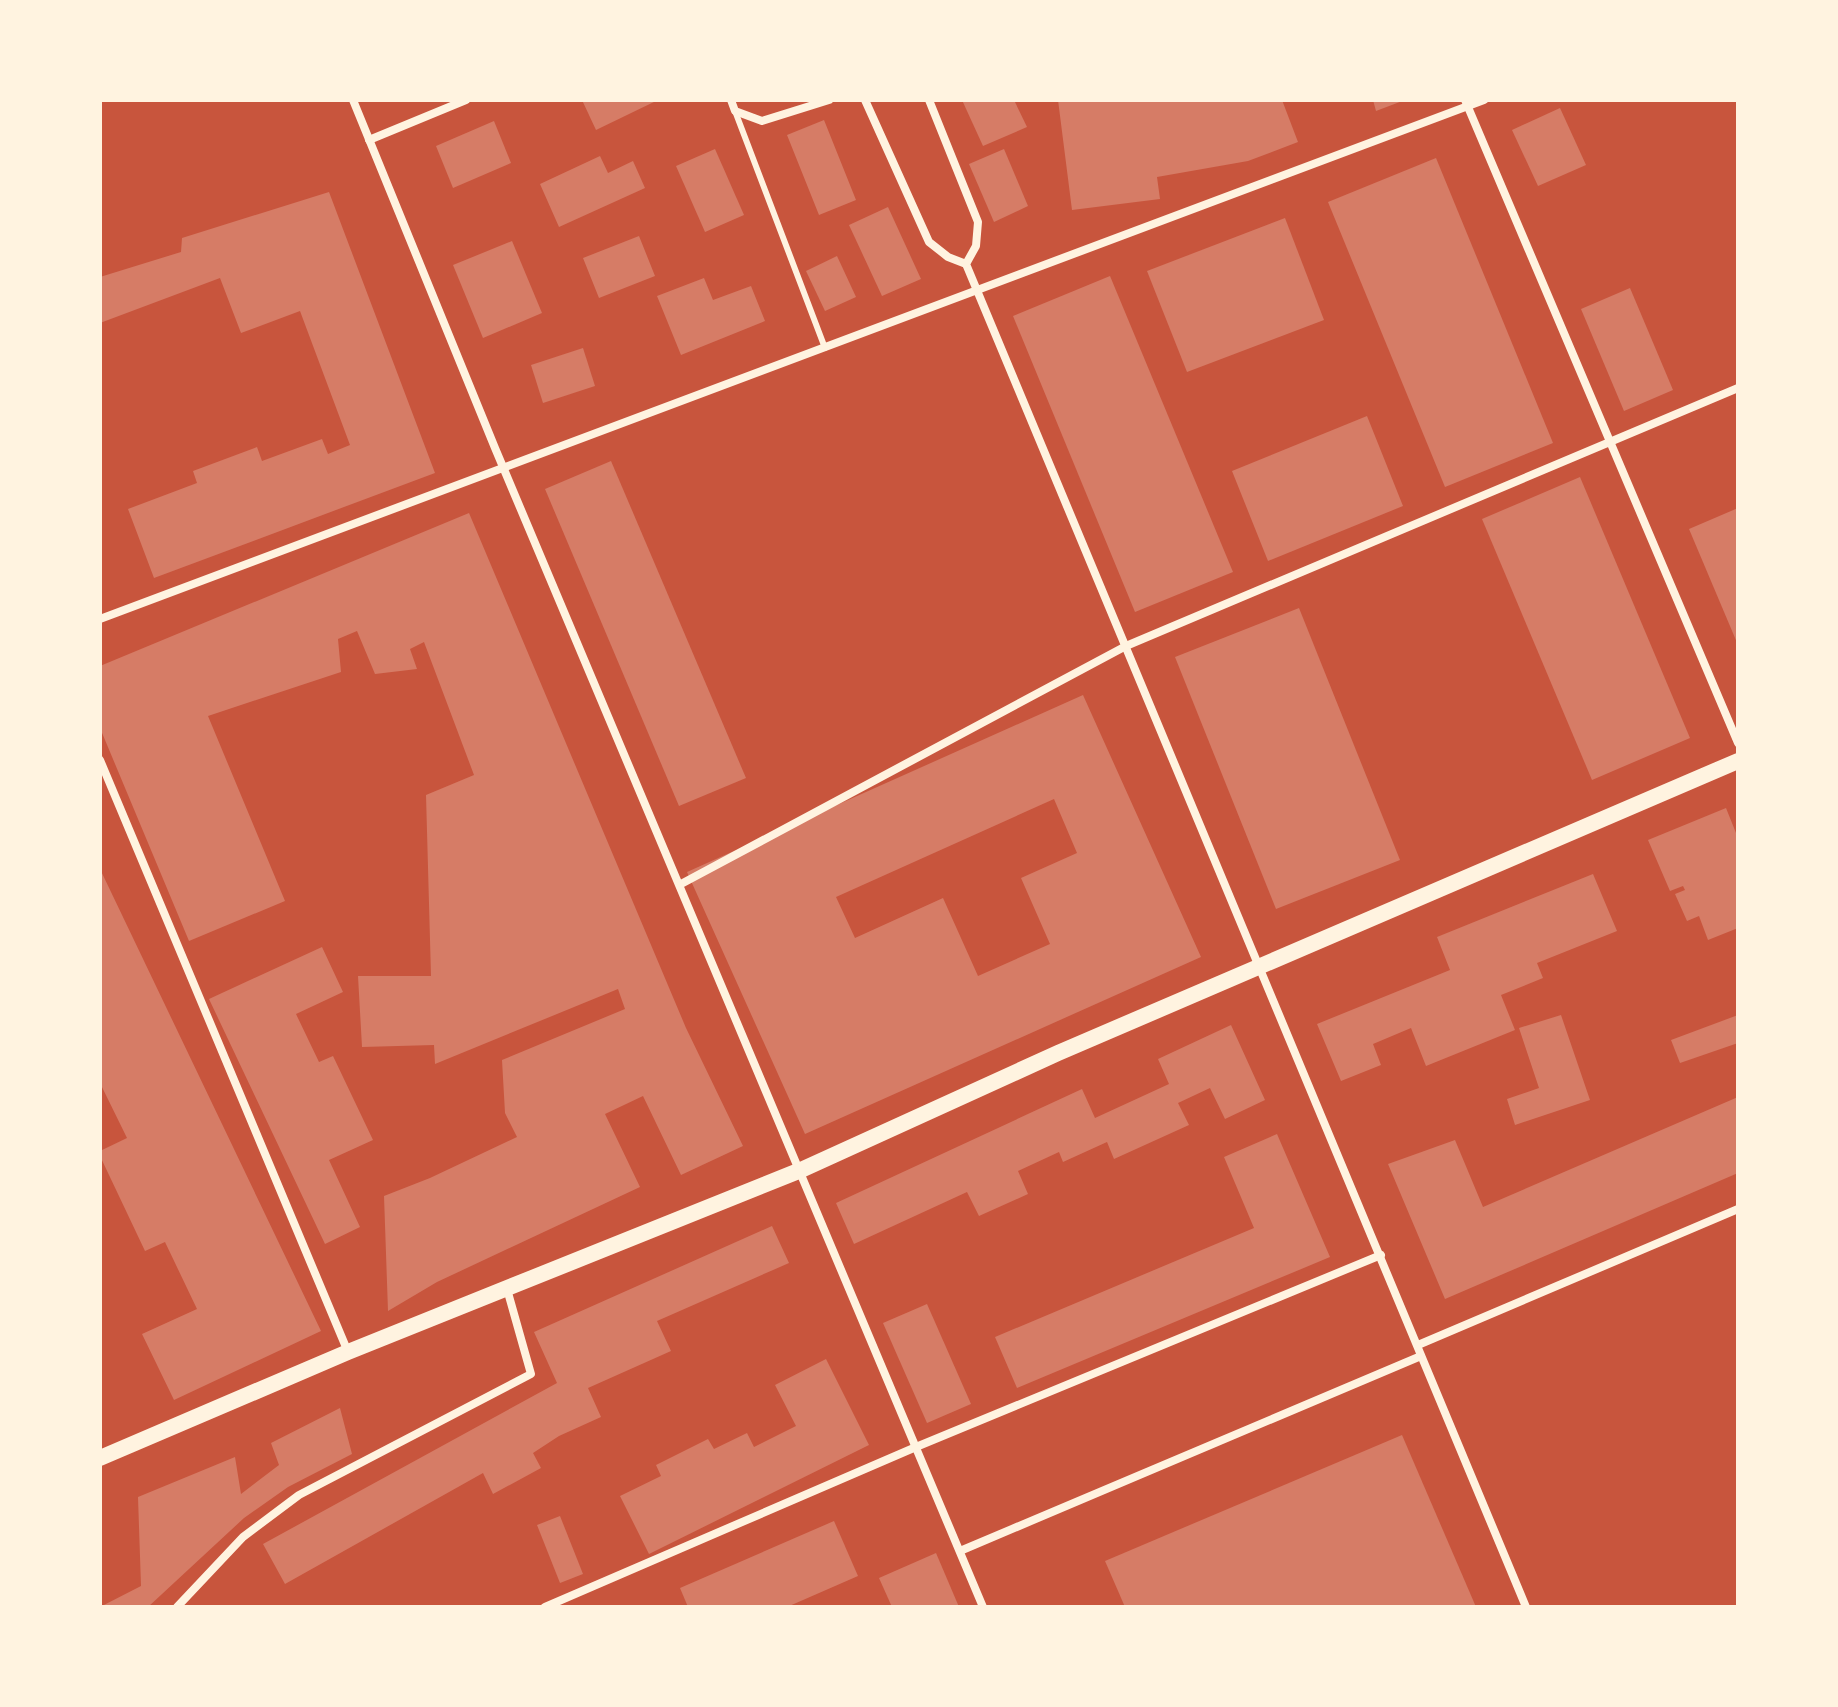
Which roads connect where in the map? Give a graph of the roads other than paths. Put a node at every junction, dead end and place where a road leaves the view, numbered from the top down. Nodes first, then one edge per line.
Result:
1 (353, 100) edge
2 (466, 100) edge
3 (731, 100) edge
4 (829, 100) edge
5 (865, 100) edge
6 (929, 100) edge
7 (1484, 100) edge
8 (1466, 103) edge
9 (735, 111) junction
10 (369, 140) junction
11 (966, 264) junction
12 (977, 291) junction
13 (825, 348) junction
14 (1738, 388) edge
15 (1611, 442) junction
16 (504, 470) junction
17 (100, 619) edge
18 (1126, 646) junction
19 (1738, 743) edge
20 (100, 760) edge
21 (1738, 761) edge
22 (681, 884) junction
23 (1260, 968) junction
24 (801, 1170) junction
25 (1738, 1209) edge
26 (1381, 1255) junction
27 (507, 1289) junction
28 (1418, 1345) junction
29 (348, 1352) junction
30 (1421, 1356) junction
31 (916, 1447) junction
32 (100, 1458) edge
33 (960, 1551) junction
34 (177, 1607) edge
35 (545, 1607) edge
36 (983, 1607) edge
37 (1526, 1607) edge

1 - 10 street
2 - 10 street
3 - 9 street
4 - 9 street
5 - 11 street
6 - 11 street
7 - 8 street
8 - 12 street
8 - 15 street
9 - 13 lane
10 - 16 street
11 - 12 street
12 - 13 street
12 - 18 street
13 - 16 street
14 - 15 street
15 - 18 street
15 - 19 street
16 - 17 street
16 - 22 street
18 - 22 street
18 - 23 street
20 - 29 street
21 - 23 main road
22 - 24 street
23 - 24 main road
23 - 26 street
24 - 27 main road
24 - 31 street
25 - 28 street
26 - 28 street
26 - 31 street
27 - 29 main road
27 - 34 street
28 - 30 street
29 - 32 main road
30 - 33 street
30 - 37 street
31 - 33 street
31 - 35 street
33 - 36 street

